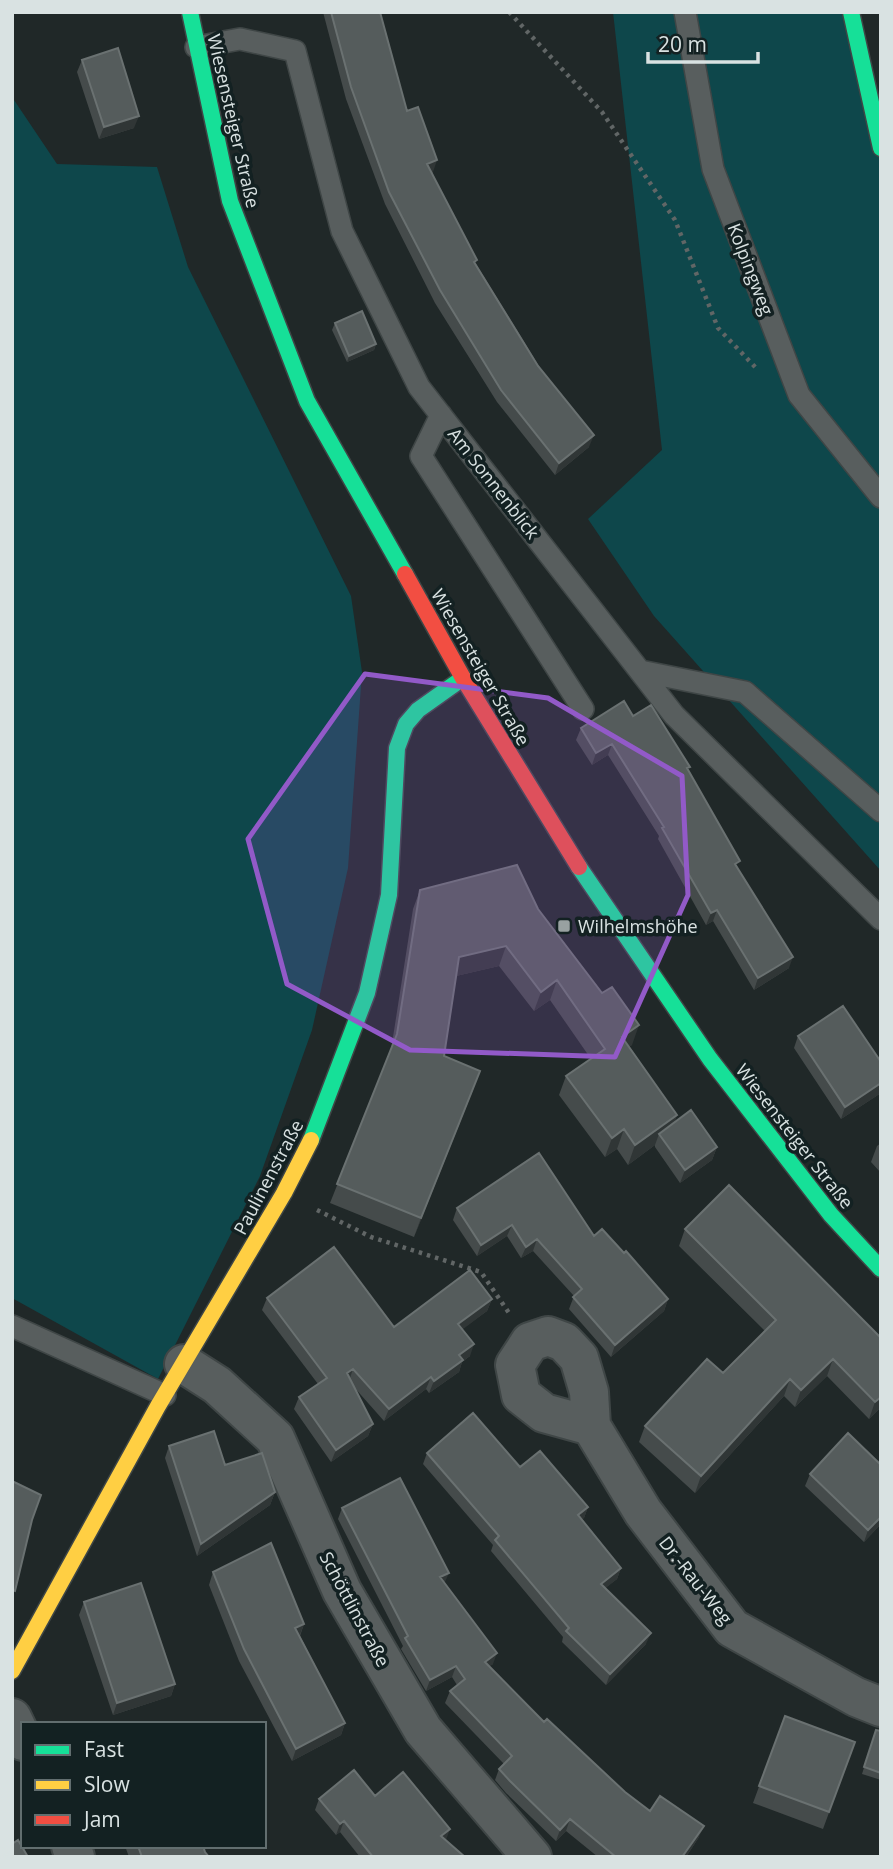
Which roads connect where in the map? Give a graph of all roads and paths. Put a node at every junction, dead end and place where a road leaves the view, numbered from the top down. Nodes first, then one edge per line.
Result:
1 (190, 12) edge
2 (509, 12) edge
3 (685, 12) edge
4 (850, 12) edge
5 (195, 47) junction
6 (881, 148) edge
7 (718, 328) dead end
8 (441, 415) junction
9 (881, 497) edge
10 (640, 671) junction
11 (463, 678) junction
12 (583, 709) dead end
13 (881, 811) edge
14 (881, 919) edge
15 (284, 1193) junction
16 (881, 1269) edge
17 (12, 1326) edge
18 (530, 1342) junction
19 (175, 1380) junction
20 (591, 1426) junction
21 (12, 1671) edge
22 (881, 1707) edge
23 (12, 1718) edge
24 (21, 1737) edge
25 (532, 1857) edge

1 - 5 main road, Wiesensteiger Straße
2 - 7 path
3 - 9 lane, Kolpingweg
4 - 6 main road
5 - 8 lane, Am Sonnenblick
5 - 11 main road, Wiesensteiger Straße
8 - 10 lane, Am Sonnenblick
8 - 12 lane
10 - 13 lane
10 - 14 lane, Am Sonnenblick
11 - 15 main road, Paulinenstraße
11 - 16 main road, Wiesensteiger Straße
15 - 18 path
15 - 19 main road, Paulinenstraße
17 - 19 lane
18 - 20 street, Dr.-Rau-Weg
18 - 20 street
19 - 21 main road, Paulinenstraße
19 - 25 street, Schöttlinstraße
20 - 22 street, Dr.-Rau-Weg
23 - 24 street

